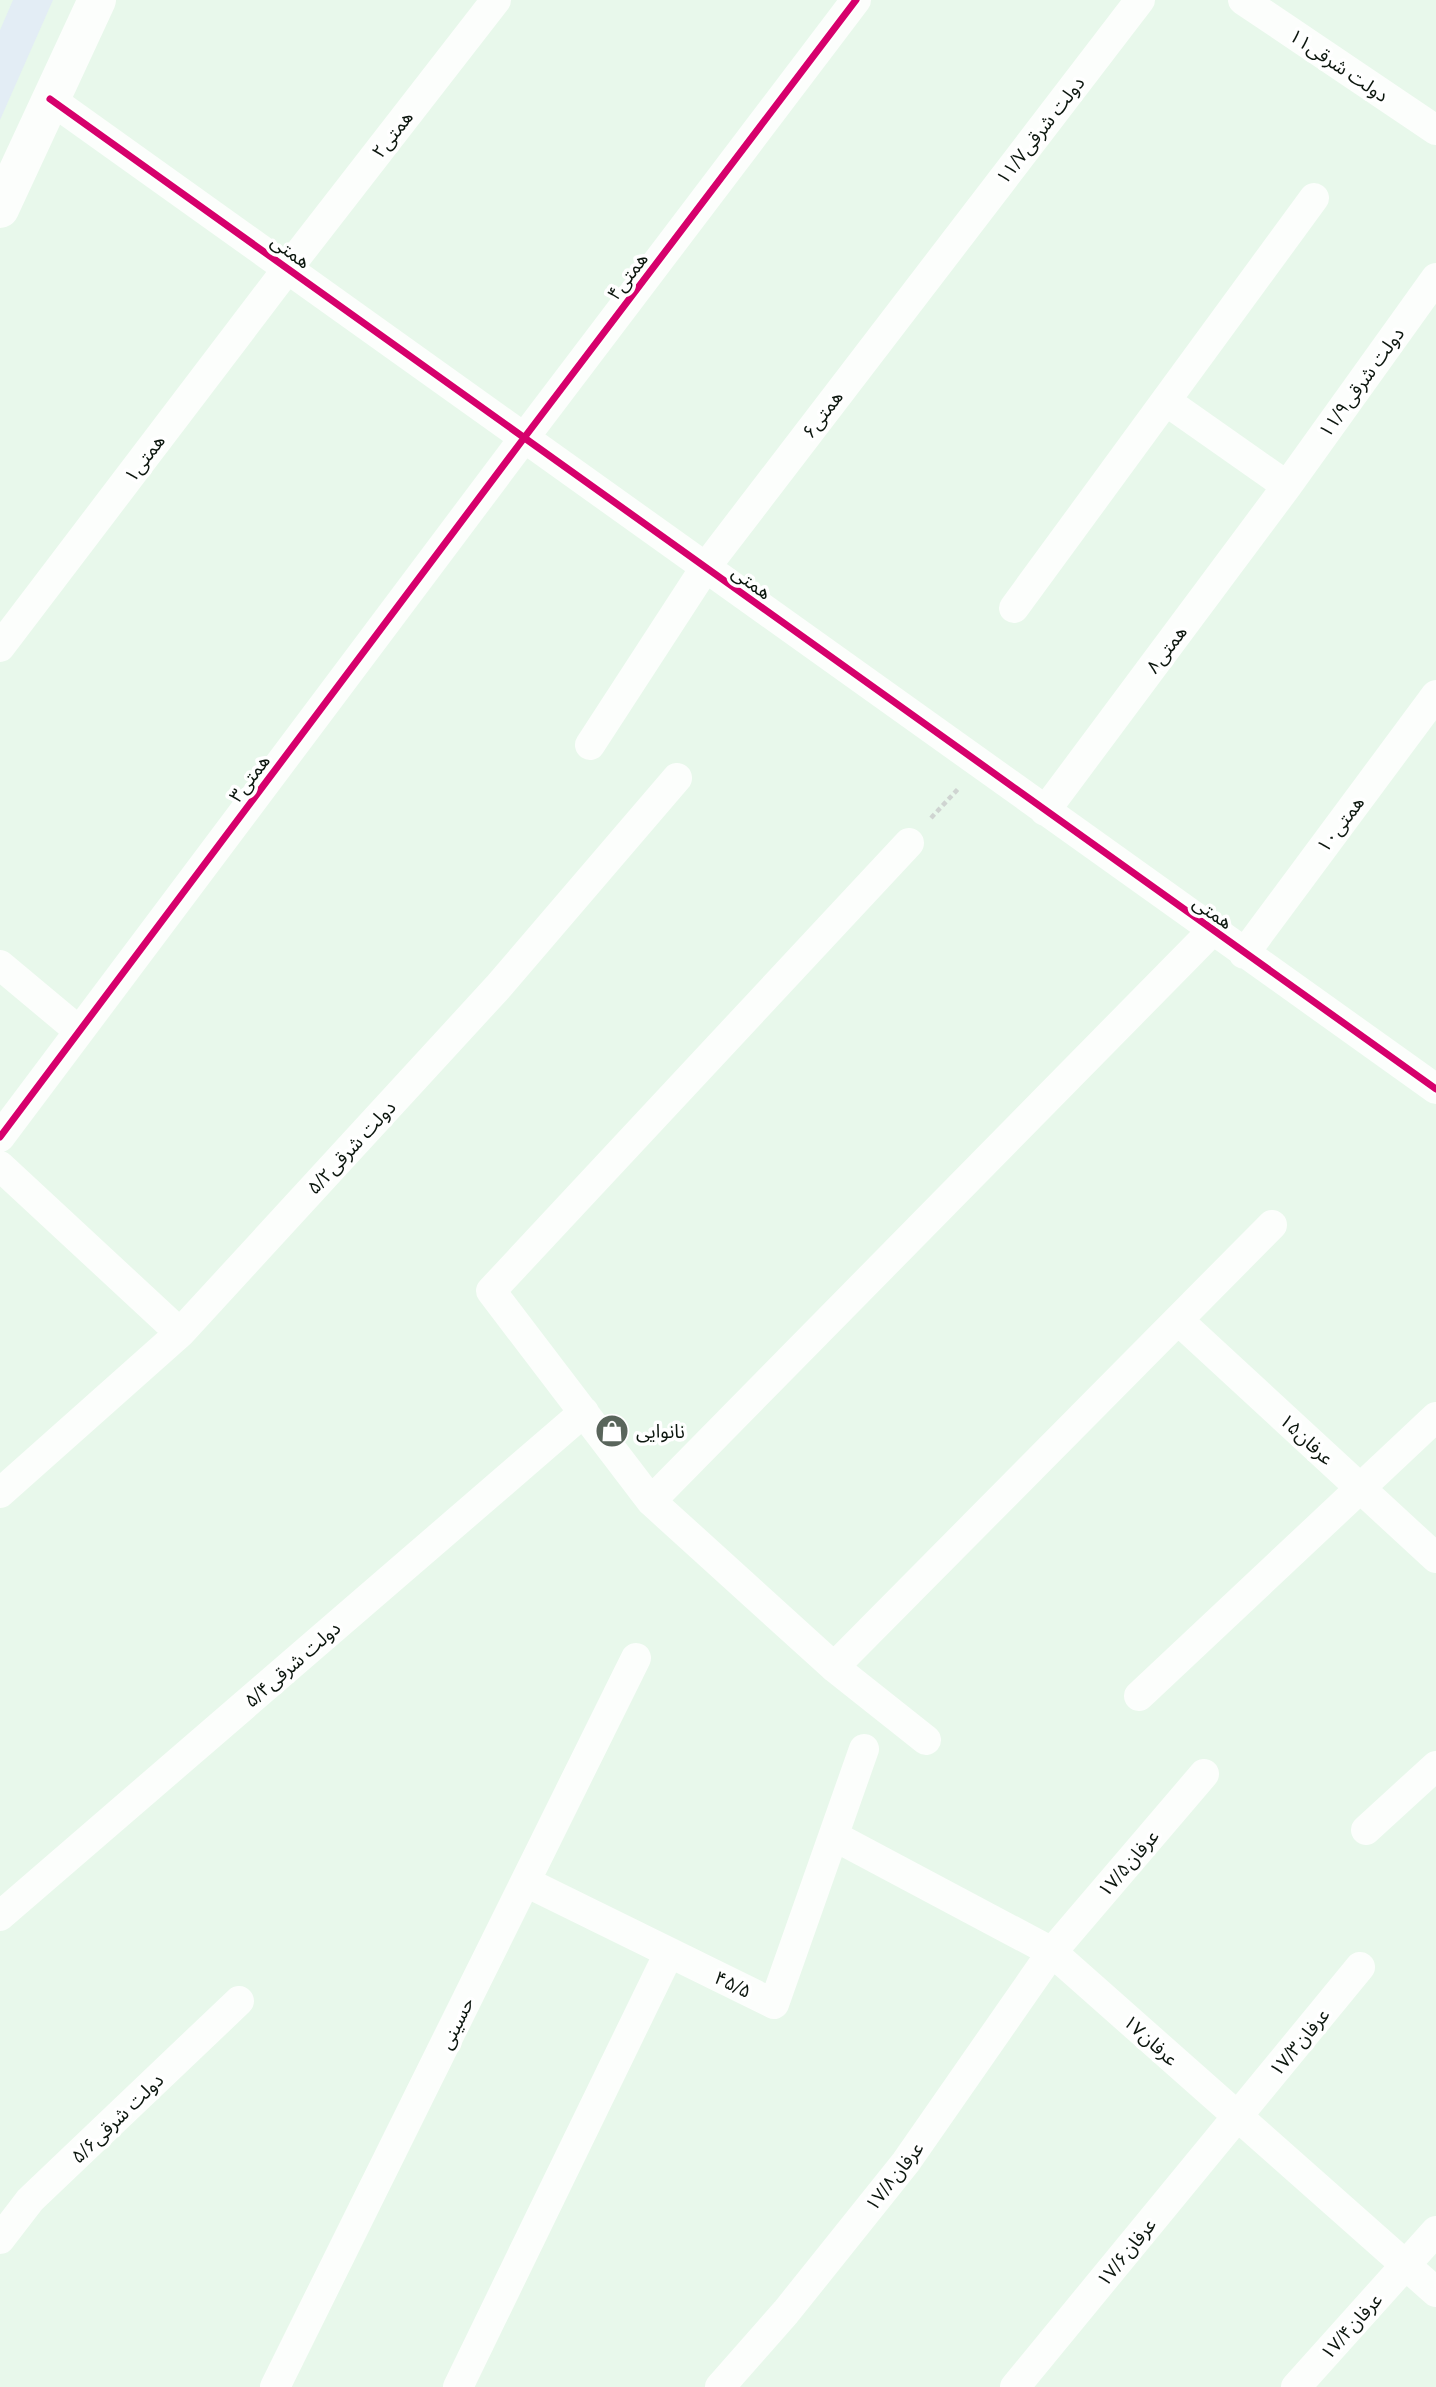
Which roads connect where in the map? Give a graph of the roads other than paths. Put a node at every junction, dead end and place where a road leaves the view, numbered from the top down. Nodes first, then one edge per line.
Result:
1 (97, 0) edge
2 (496, 0) edge
3 (856, 0) edge
4 (1140, 0) edge
5 (1243, 0) edge
6 (50, 99) junction
7 (1436, 130) edge
8 (1314, 198) dead end
9 (0, 209) edge
10 (940, 261) joint
11 (288, 268) junction
12 (1436, 278) edge
13 (1166, 401) junction
14 (524, 438) junction
15 (1287, 486) junction
16 (705, 568) junction
17 (1014, 608) dead end
18 (0, 647) edge
19 (1436, 695) edge
20 (590, 745) dead end
21 (677, 778) dead end
22 (1045, 811) junction
23 (909, 843) road end
24 (1212, 931) junction
25 (1244, 954) junction
26 (0, 965) edge
27 (79, 1031) junction
28 (1436, 1090) edge
29 (0, 1137) edge
30 (0, 1166) edge
31 (1272, 1225) dead end
32 (1178, 1320) junction
33 (180, 1333) junction
34 (584, 1412) junction
35 (1436, 1417) edge
36 (1360, 1489) junction
37 (0, 1493) edge
38 (651, 1501) junction
39 (1436, 1558) edge
40 (636, 1658) dead end
41 (834, 1667) junction
42 (1139, 1696) dead end
43 (926, 1740) dead end
44 (864, 1749) dead end
45 (1436, 1766) edge
46 (1204, 1774) dead end
47 (1366, 1829) dead end
48 (834, 1836) junction
49 (526, 1882) junction
50 (1, 1912) edge
51 (1052, 1952) junction
52 (669, 1953) junction
53 (1360, 1967) dead end
54 (239, 2001) dead end
55 (1237, 2116) junction
56 (1436, 2231) edge
57 (0, 2239) edge
58 (1406, 2265) junction
59 (1436, 2292) edge
60 (275, 2387) edge
61 (458, 2387) edge
62 (720, 2387) edge
63 (1015, 2387) edge
64 (1296, 2387) edge

1 - 6 main road
2 - 11 street, ۲همتی
3 - 14 street, ۴همتی
4 - 10 street, ۱۱/۷دولت شرقی
5 - 7 street, ۱۱دولت شرقی
6 - 9 main road
6 - 11 street, همتی
8 - 13 street
10 - 16 street, ۶همتی
11 - 14 street, همتی
11 - 18 street, ۱همتی
12 - 15 street, ۱۱/۹دولت شرقی
13 - 15 street
13 - 17 street
14 - 16 street, همتی
14 - 27 street, ۳همتی
15 - 22 street, همتی۸
16 - 20 street, ۶همتی
16 - 22 street, همتی
19 - 25 street, ۱۰همتی
21 - 33 street, ۵/۲دولت شرقی
22 - 24 street, همتی
23 - 34 street
24 - 25 street, همتی
24 - 38 street
25 - 28 street, همتی
26 - 27 street
27 - 29 street, ۳همتی
30 - 33 street
31 - 32 street
32 - 36 street, ۱۵عرفان
32 - 41 street
33 - 37 street, ۵/۲دولت شرقی
34 - 38 street
34 - 50 street, ۵/۴دولت شرقی
35 - 36 street
36 - 39 street, ۱۵عرفان
36 - 42 street
38 - 41 street
40 - 49 street, حسینی
41 - 43 street
44 - 48 street, ۴۵/۵
45 - 47 street
46 - 51 street, ۱۷/۵عرفان
48 - 51 street, ۱۷عرفان
48 - 52 street, ۴۵/۵
49 - 52 street, ۴۵/۵
49 - 60 street, حسینی
51 - 55 street, ۱۷عرفان
51 - 62 street, ۱۷/۸عرفان
52 - 61 street
53 - 55 street, ۱۷/۳عرفان
54 - 57 street, ۵/۶دولت شرقی
55 - 58 street, ۱۷عرفان
55 - 63 street, ۱۷/۶عرفان
56 - 58 street, ۱۷/۴عرفان
58 - 59 street, ۱۷عرفان
58 - 64 street, ۱۷/۴عرفان

